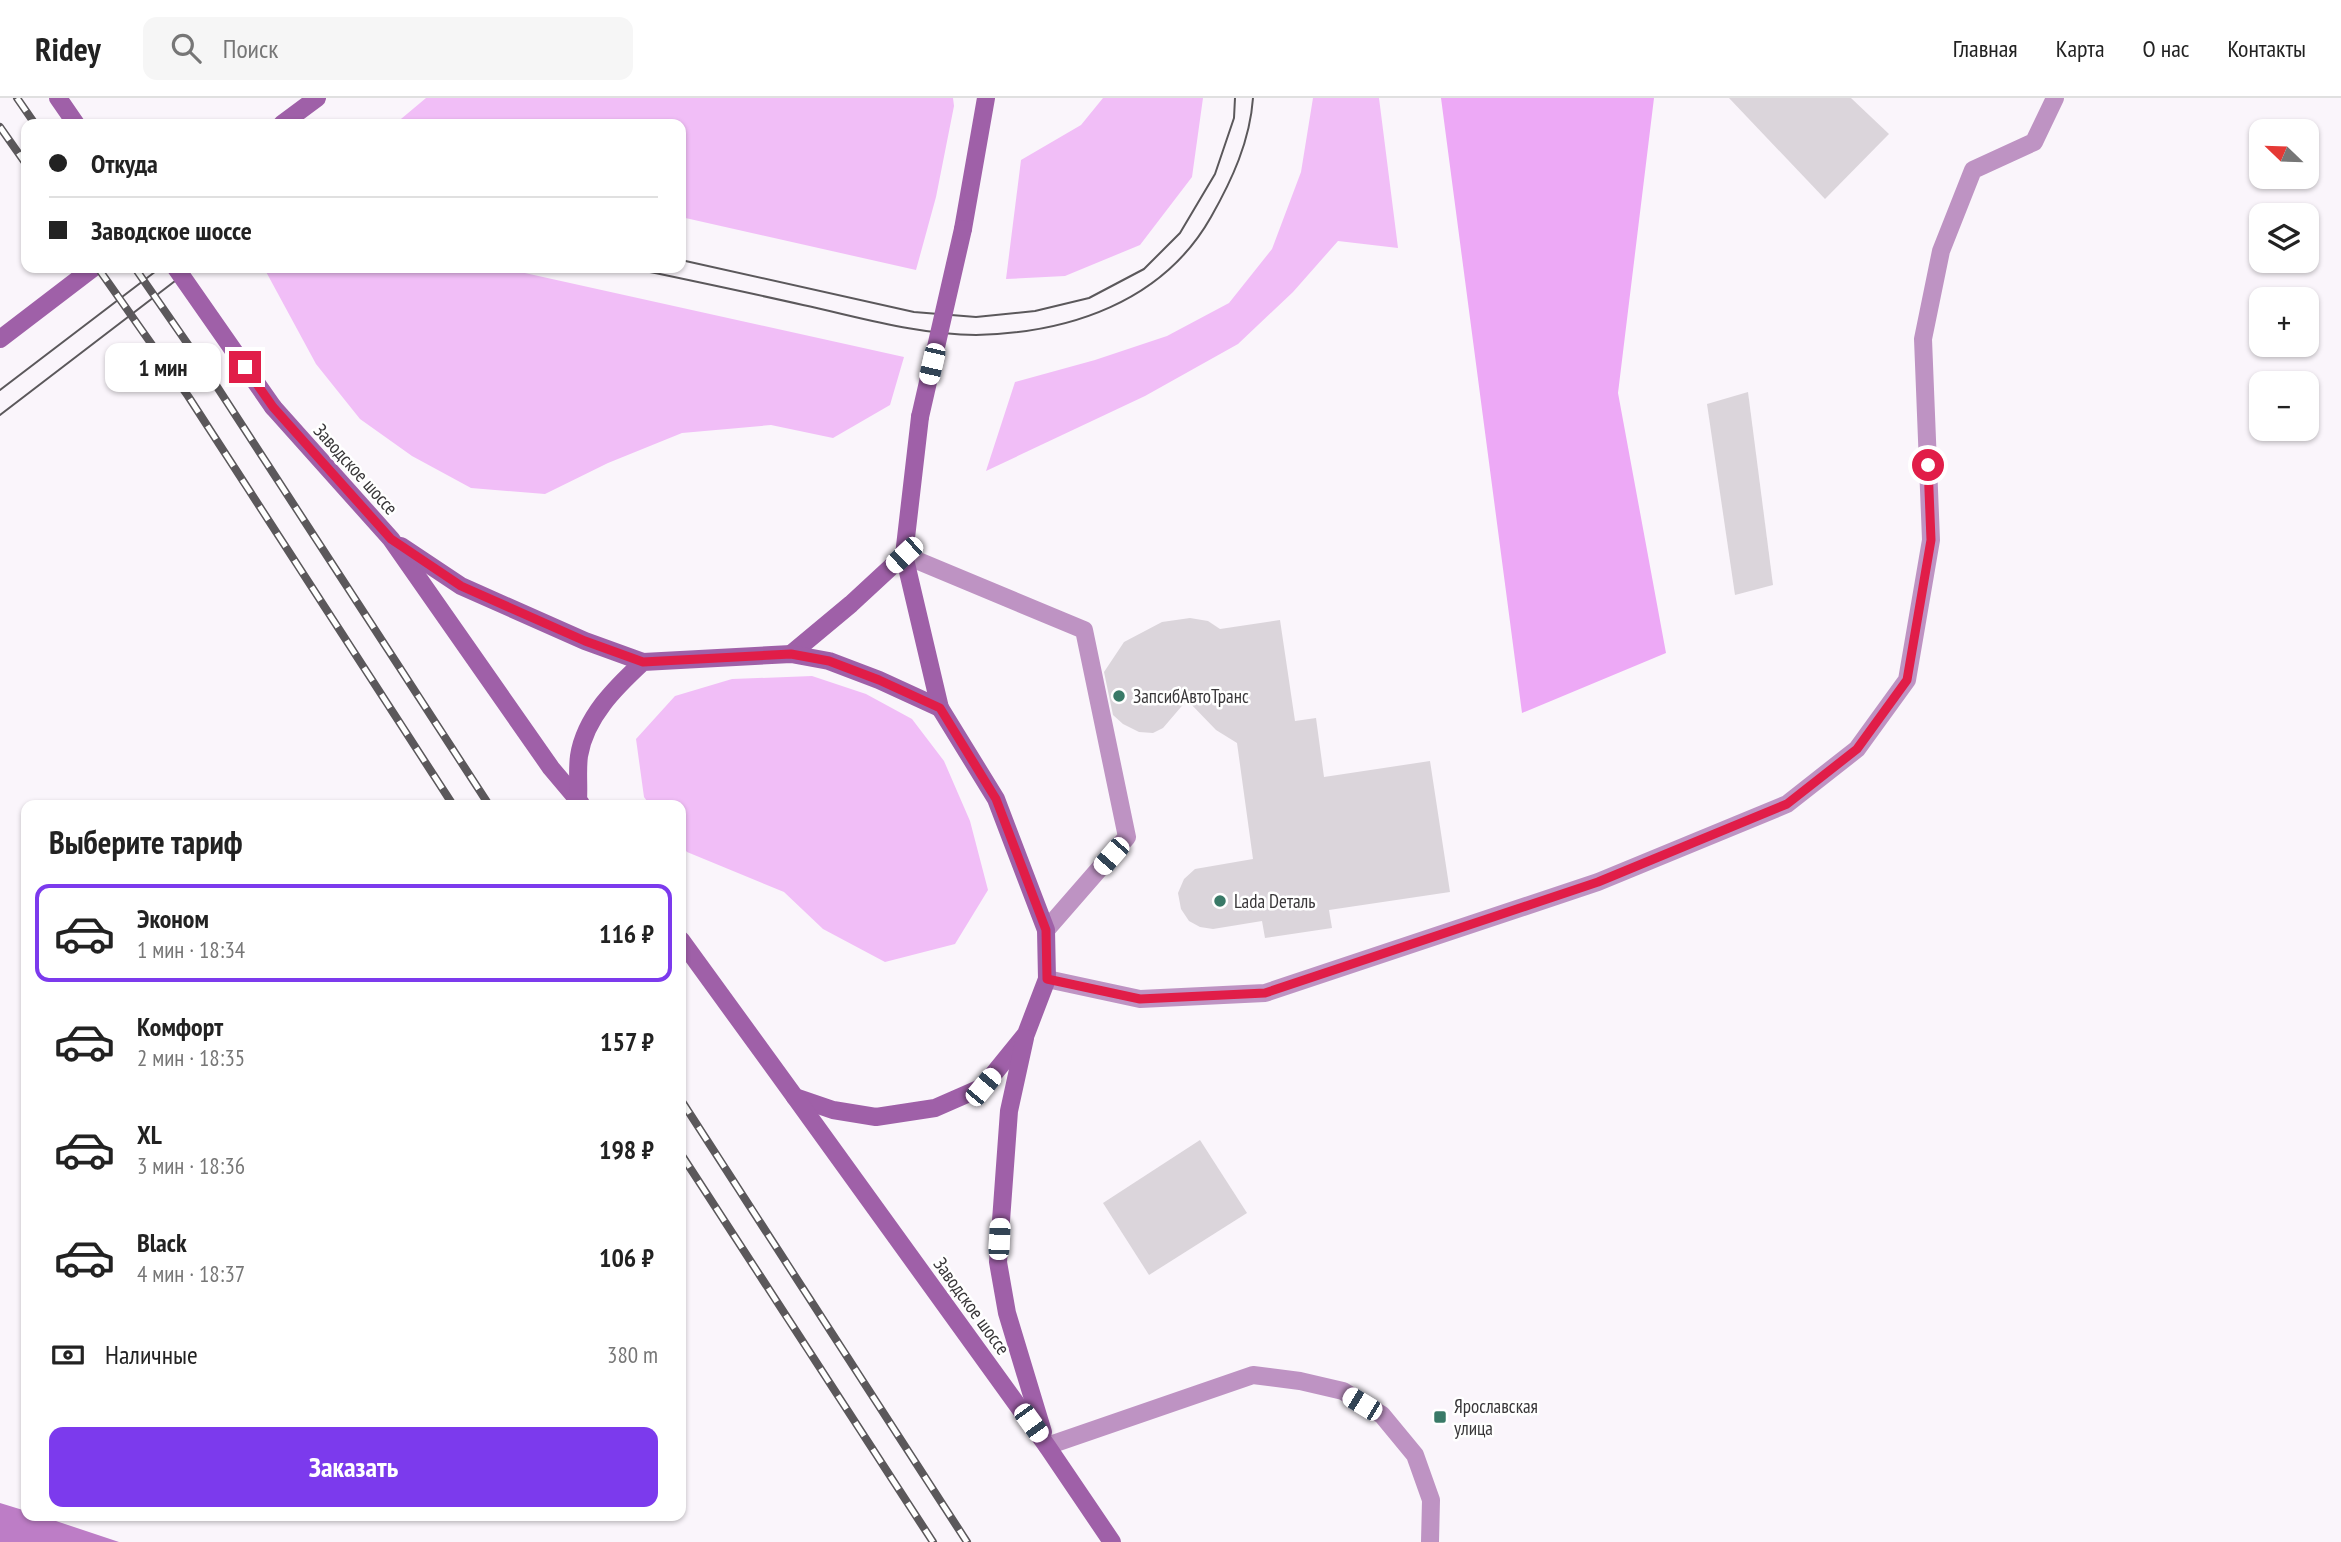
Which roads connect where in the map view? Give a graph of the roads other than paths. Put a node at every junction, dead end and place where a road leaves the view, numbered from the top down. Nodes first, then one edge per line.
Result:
1 (58, 98) edge
2 (317, 98) edge
3 (986, 98) edge
4 (2055, 98) edge
5 (73, 119) edge
6 (289, 119) edge
7 (86, 273) edge
8 (179, 273) edge
9 (0, 338) edge
10 (391, 539) junction
11 (904, 555) junction
12 (791, 654) junction
13 (643, 662) junction
14 (940, 708) junction
15 (578, 800) edge
16 (580, 800) edge
17 (1046, 930) junction
18 (686, 947) edge
19 (1047, 979) junction
20 (1026, 1034) junction
21 (796, 1097) junction
22 (1047, 1446) junction
23 (1112, 1542) edge
24 (1430, 1542) edge

1 - 5 main road
2 - 6 main road
3 - 11 main road, bridge
4 - 19 lane
7 - 9 main road
8 - 10 main road, Заводское шоссе, bridge
10 - 13 main road
10 - 15 main road, Заводское шоссе
11 - 12 main road
11 - 14 main road
11 - 17 lane
12 - 13 main road
12 - 14 main road
13 - 16 main road
14 - 17 main road
17 - 19 main road
18 - 21 main road, Заводское шоссе
19 - 20 main road
20 - 21 main road
20 - 22 main road
21 - 22 main road, Заводское шоссе
22 - 23 main road, Заводское шоссе
22 - 24 lane

